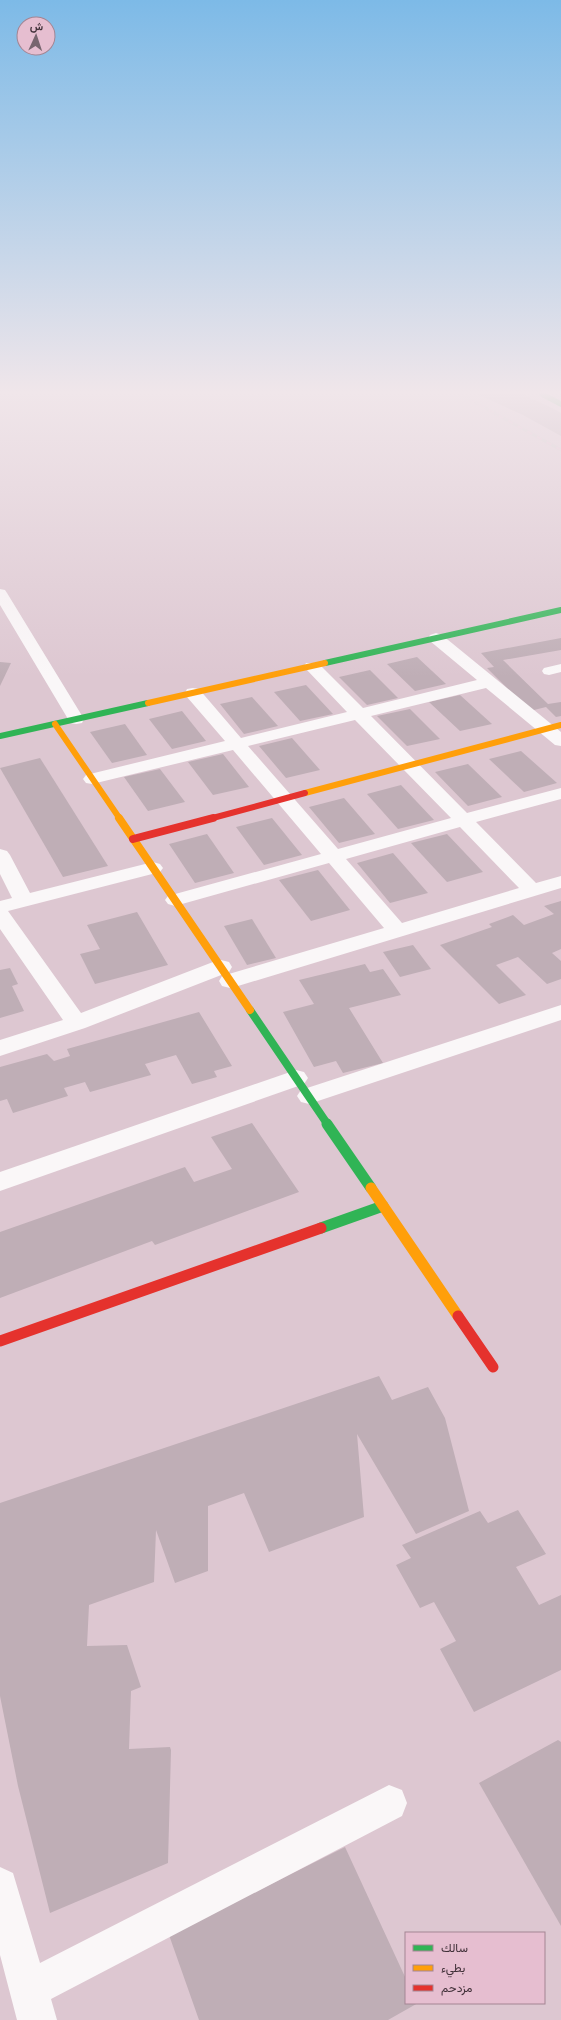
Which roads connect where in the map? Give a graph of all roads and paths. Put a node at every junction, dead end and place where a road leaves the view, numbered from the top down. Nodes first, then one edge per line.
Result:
1 (0, 593) edge
2 (561, 610) edge
3 (436, 638) junction
4 (312, 666) junction
5 (490, 682) junction
6 (193, 693) junction
7 (360, 714) junction
8 (76, 719) junction
9 (55, 724) junction
10 (554, 726) edge
11 (0, 736) edge
12 (561, 741) edge
13 (237, 744) junction
14 (409, 765) junction
15 (92, 779) junction
16 (561, 793) edge
17 (284, 799) junction
18 (463, 820) junction
19 (133, 839) junction
20 (0, 855) edge
21 (334, 856) junction
22 (153, 868) junction
23 (561, 882) edge
24 (532, 890) junction
25 (175, 900) junction
26 (24, 901) junction
27 (0, 907) edge
28 (0, 914) edge
29 (398, 931) junction
30 (225, 974) junction
31 (561, 1012) edge
32 (77, 1023) junction
33 (0, 1048) edge
34 (302, 1087) junction
35 (0, 1182) edge
36 (383, 1206) junction
37 (0, 1341) edge
38 (493, 1367) dead end
39 (389, 1803) dead end
40 (0, 1886) edge
41 (34, 2004) edge

1 - 8 street
2 - 3 main road
3 - 4 main road
3 - 5 street
4 - 6 main road
4 - 7 street
5 - 7 street
5 - 10 street
6 - 8 main road
6 - 13 street
7 - 13 street
7 - 14 street
8 - 9 main road
9 - 11 main road
9 - 15 main road
10 - 12 street
10 - 14 main road
13 - 15 street
13 - 17 street
14 - 17 main road
14 - 18 street
15 - 19 main road
16 - 18 street
17 - 19 main road
17 - 21 street
18 - 21 street
18 - 24 street
19 - 22 main road
20 - 26 street
21 - 25 street
21 - 29 street
22 - 25 main road
22 - 26 street
23 - 24 street
24 - 29 street
25 - 30 main road
26 - 27 street
28 - 32 street
29 - 30 street
30 - 32 street
30 - 34 main road
31 - 34 street
32 - 33 street
34 - 35 street
34 - 36 main road
36 - 37 main road
36 - 38 main road
39 - 41 street
40 - 41 street

